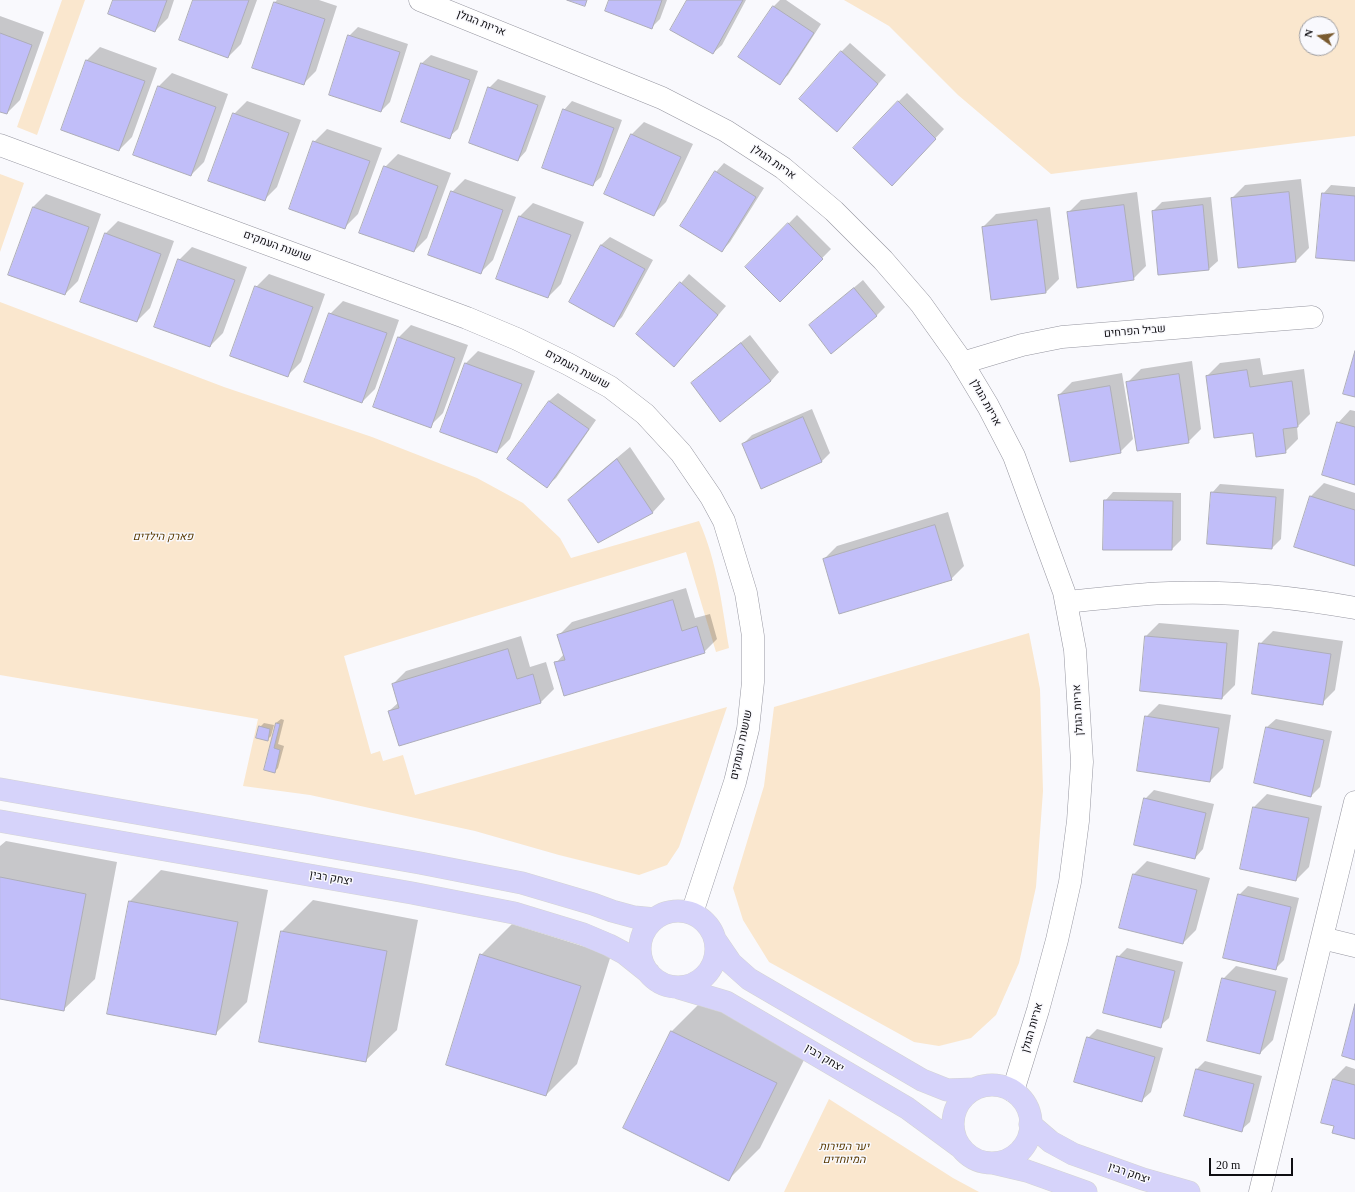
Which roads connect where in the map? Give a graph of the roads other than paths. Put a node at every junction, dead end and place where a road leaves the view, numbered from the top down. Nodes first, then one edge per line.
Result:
1 (420, 0) edge
2 (0, 145) edge
3 (1312, 317) dead end
4 (962, 363) junction
5 (1066, 602) junction
6 (1355, 608) edge
7 (0, 789) edge
8 (1355, 802) edge
9 (0, 821) edge
10 (692, 913) junction
11 (654, 919) junction
12 (1322, 938) junction
13 (716, 941) junction
14 (1355, 946) edge
15 (649, 973) junction
16 (679, 988) junction
17 (975, 1089) junction
18 (1013, 1091) junction
19 (1030, 1124) junction
20 (960, 1147) junction
21 (993, 1163) junction
22 (1086, 1192) edge
23 (1189, 1192) edge
24 (1260, 1192) edge

1 - 4 street, אריות הגולן
2 - 10 street, שושנת העמקים
3 - 4 street, שביל הפרחים
4 - 5 street, אריות הגולן
5 - 6 street
5 - 18 street, אריות הגולן
7 - 11 main road
8 - 12 street
9 - 15 main road, יצחק רבין
10 - 11 main road
10 - 13 main road
11 - 15 main road
12 - 14 street
12 - 24 street
13 - 16 main road
13 - 17 main road
15 - 16 main road
16 - 20 main road, יצחק רבין
17 - 18 main road
17 - 20 main road
18 - 19 main road
19 - 21 main road
19 - 23 main road, יצחק רבין
20 - 21 main road
21 - 22 main road

